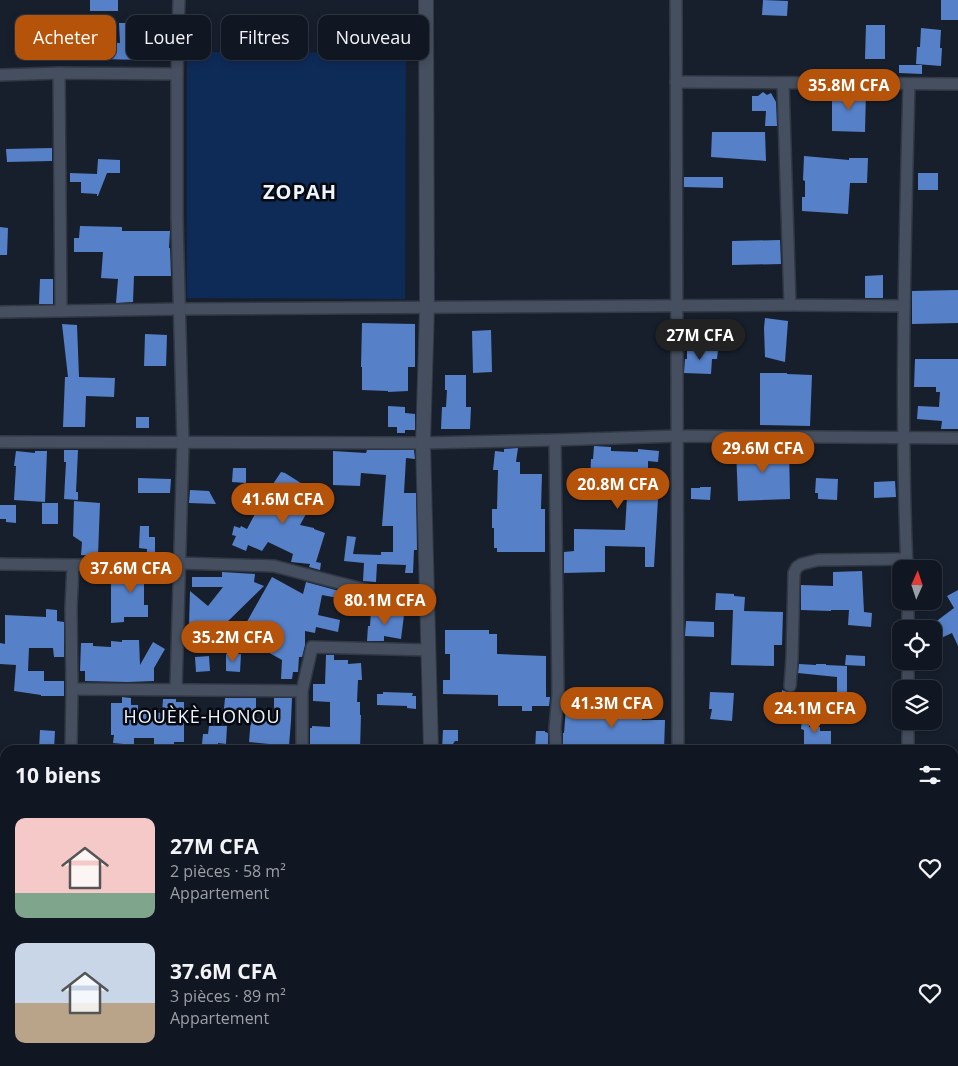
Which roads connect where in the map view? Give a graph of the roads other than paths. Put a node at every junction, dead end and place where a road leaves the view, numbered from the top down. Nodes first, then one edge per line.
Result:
1 (179, 0) edge
2 (426, 0) edge
3 (676, 0) edge
4 (59, 73) junction
5 (177, 74) junction
6 (0, 75) edge
7 (676, 82) junction
8 (783, 83) junction
9 (909, 84) junction
10 (958, 84) edge
11 (790, 305) junction
12 (677, 306) junction
13 (904, 306) junction
14 (427, 308) junction
15 (180, 309) junction
16 (61, 311) junction
17 (0, 312) edge
18 (677, 436) junction
19 (904, 437) junction
20 (958, 438) edge
21 (554, 440) junction
22 (0, 442) edge
23 (183, 443) junction
24 (423, 443) junction
25 (907, 560) edge
26 (179, 562) junction
27 (892, 563) edge
28 (0, 564) edge
29 (73, 565) junction
30 (428, 597) junction
31 (428, 650) junction
32 (790, 686) dead end
33 (72, 689) junction
34 (176, 689) junction
35 (302, 691) junction
36 (908, 730) edge
37 (71, 745) edge
38 (302, 745) edge
39 (431, 745) edge
40 (556, 745) edge
41 (678, 745) edge
42 (908, 745) edge

1 - 5 street
2 - 14 street
3 - 7 street
4 - 5 street
4 - 6 street
4 - 16 street
5 - 15 street
7 - 8 street
7 - 12 street
8 - 9 street
8 - 11 street
9 - 10 street
9 - 13 street
11 - 12 street
11 - 13 street
12 - 14 street
12 - 18 street
13 - 19 street
14 - 15 street
14 - 24 street
15 - 16 street
15 - 23 street
16 - 17 street
18 - 19 street
18 - 21 street
18 - 41 street
19 - 20 street
19 - 25 street
21 - 24 street
21 - 40 street
22 - 23 street
23 - 24 street
23 - 26 street
24 - 30 street
26 - 29 street
26 - 30 street
26 - 34 street
27 - 32 street
28 - 29 street
29 - 33 street
30 - 31 street
31 - 35 street
31 - 39 street
33 - 34 street
33 - 37 street
34 - 35 street
35 - 38 street
36 - 42 street

